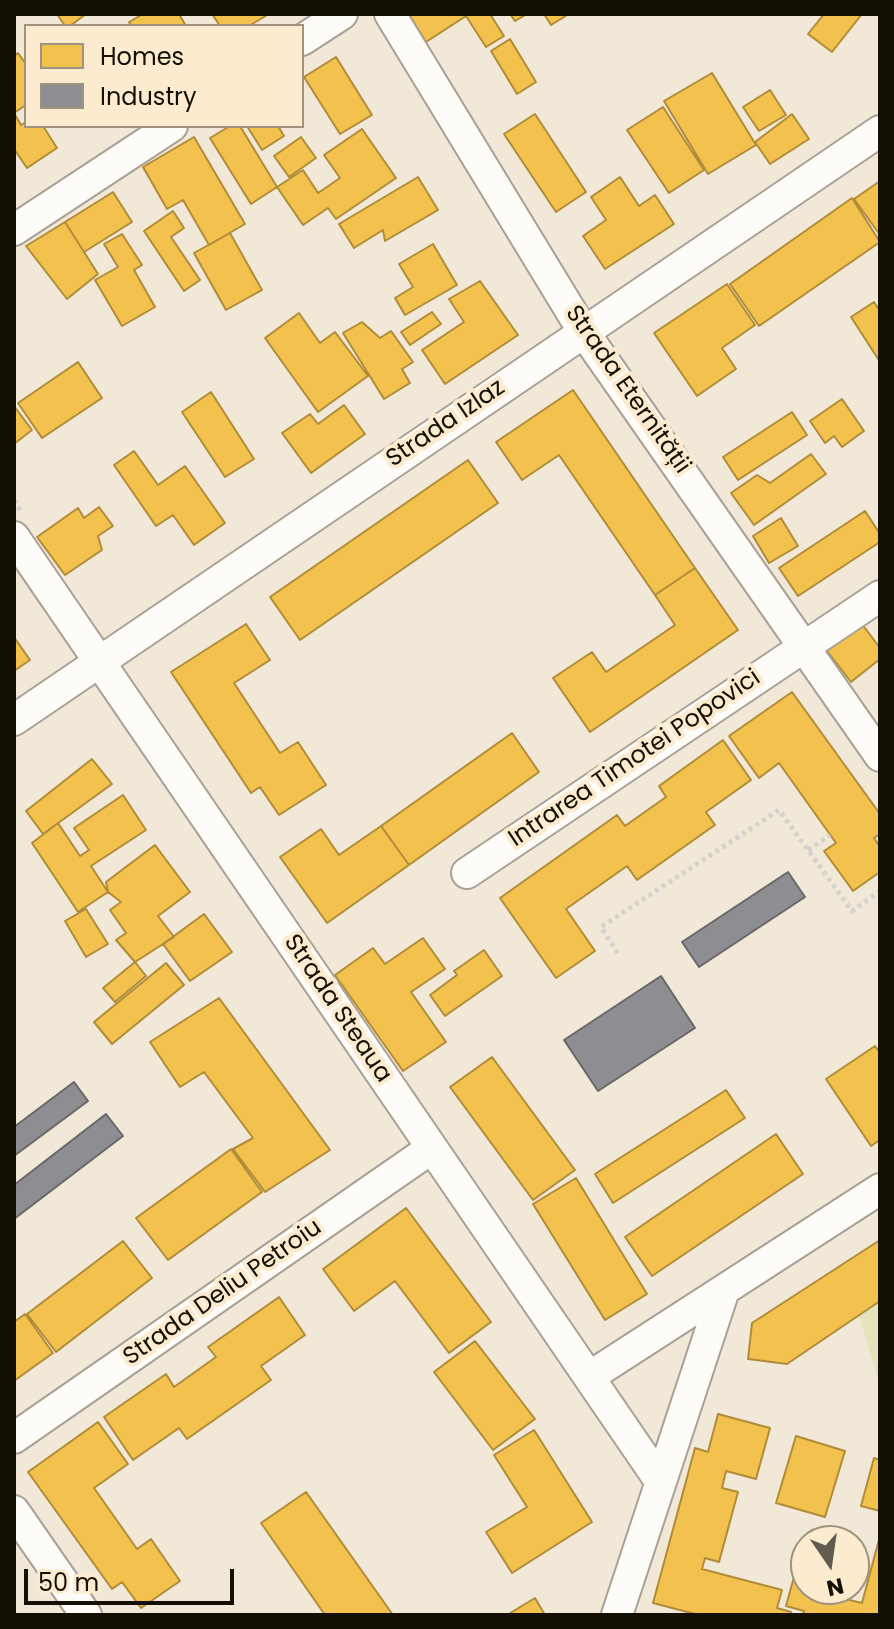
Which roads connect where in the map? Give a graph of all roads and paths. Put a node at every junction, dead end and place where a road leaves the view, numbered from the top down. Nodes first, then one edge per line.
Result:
1 (342, 14) edge
2 (390, 14) edge
3 (304, 39) edge
4 (169, 128) edge
5 (880, 131) edge
6 (14, 230) edge
7 (583, 331) junction
8 (14, 537) edge
9 (880, 596) edge
10 (803, 645) junction
11 (99, 662) junction
12 (14, 720) edge
13 (880, 756) edge
14 (830, 835) dead end
15 (808, 850) junction
16 (467, 873) dead end
17 (880, 891) edge
18 (618, 953) dead end
19 (432, 1148) junction
20 (880, 1189) edge
21 (724, 1290) junction
22 (589, 1377) junction
23 (14, 1438) edge
24 (660, 1481) junction
25 (14, 1511) edge
26 (86, 1615) edge
27 (617, 1615) edge

1 - 3 street
2 - 7 street, Strada Eternității
4 - 6 street
5 - 7 street, Strada Izlaz
7 - 10 street, Strada Eternității
7 - 11 street, Strada Izlaz
8 - 11 street, Strada Steaua
9 - 10 street, Intrarea Timotei Popovici
10 - 13 street, Strada Eternității
10 - 16 street, Intrarea Timotei Popovici
11 - 12 street, Strada Izlaz
11 - 19 street, Strada Steaua
14 - 15 path
15 - 17 path
15 - 18 path
19 - 22 street, Strada Steaua
19 - 23 street, Strada Deliu Petroiu
20 - 21 street
21 - 22 street
21 - 24 street
22 - 24 street, Strada Steaua
24 - 27 street
25 - 26 street

